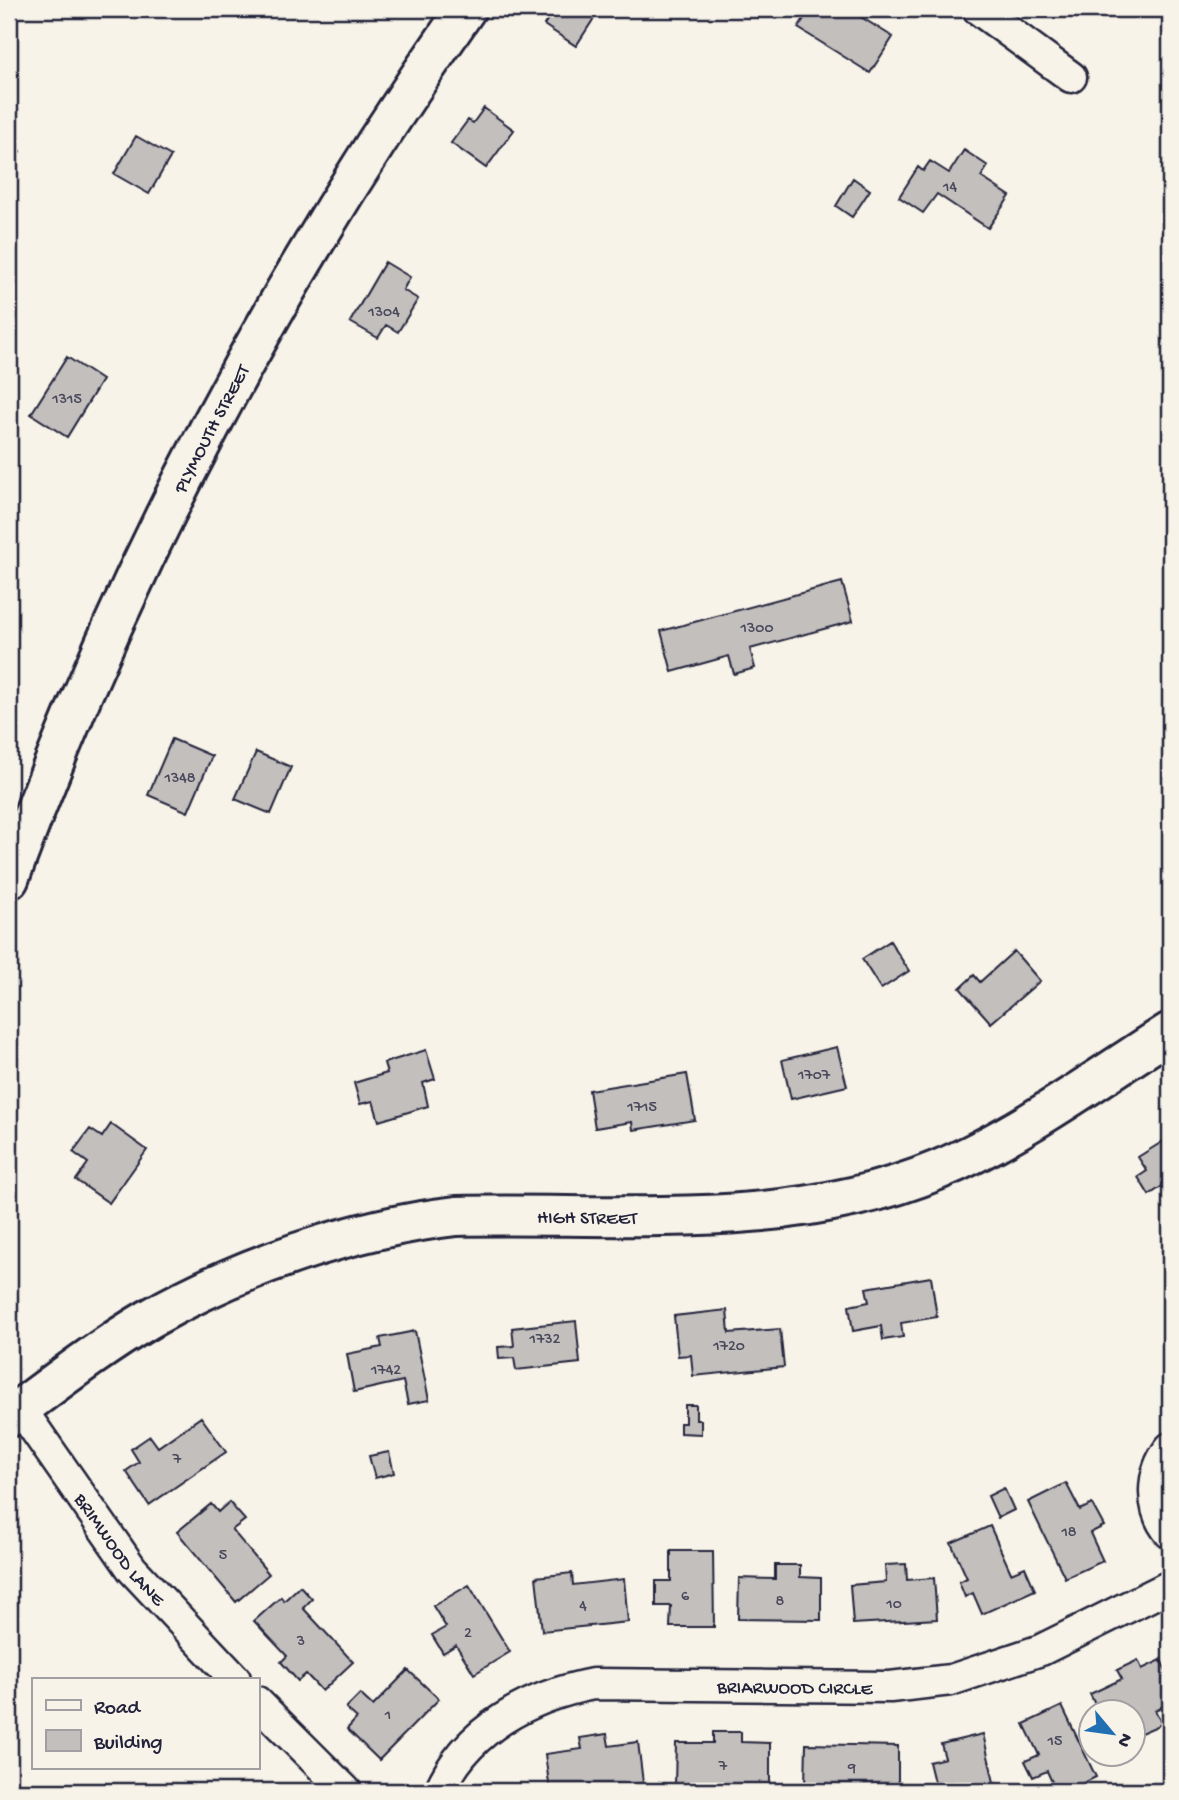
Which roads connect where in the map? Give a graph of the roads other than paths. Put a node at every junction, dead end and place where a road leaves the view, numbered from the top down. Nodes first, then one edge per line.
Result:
1 (466, 9) edge
2 (978, 9) edge
3 (1072, 77) dead end
4 (9, 879) edge
5 (1170, 1032) edge
6 (14, 1413) edge
7 (1170, 1448) edge
8 (1170, 1533) edge
9 (1170, 1586) edge
10 (233, 1678) edge
11 (259, 1704) edge
12 (345, 1791) edge
13 (440, 1791) edge

1 - 4 street, PLYMOUTH STREET
2 - 3 street
5 - 6 street, HIGH STREET
6 - 10 street, BRIMWOOD LANE
7 - 8 street
9 - 13 street, BRIARWOOD CIRCLE
11 - 12 street

